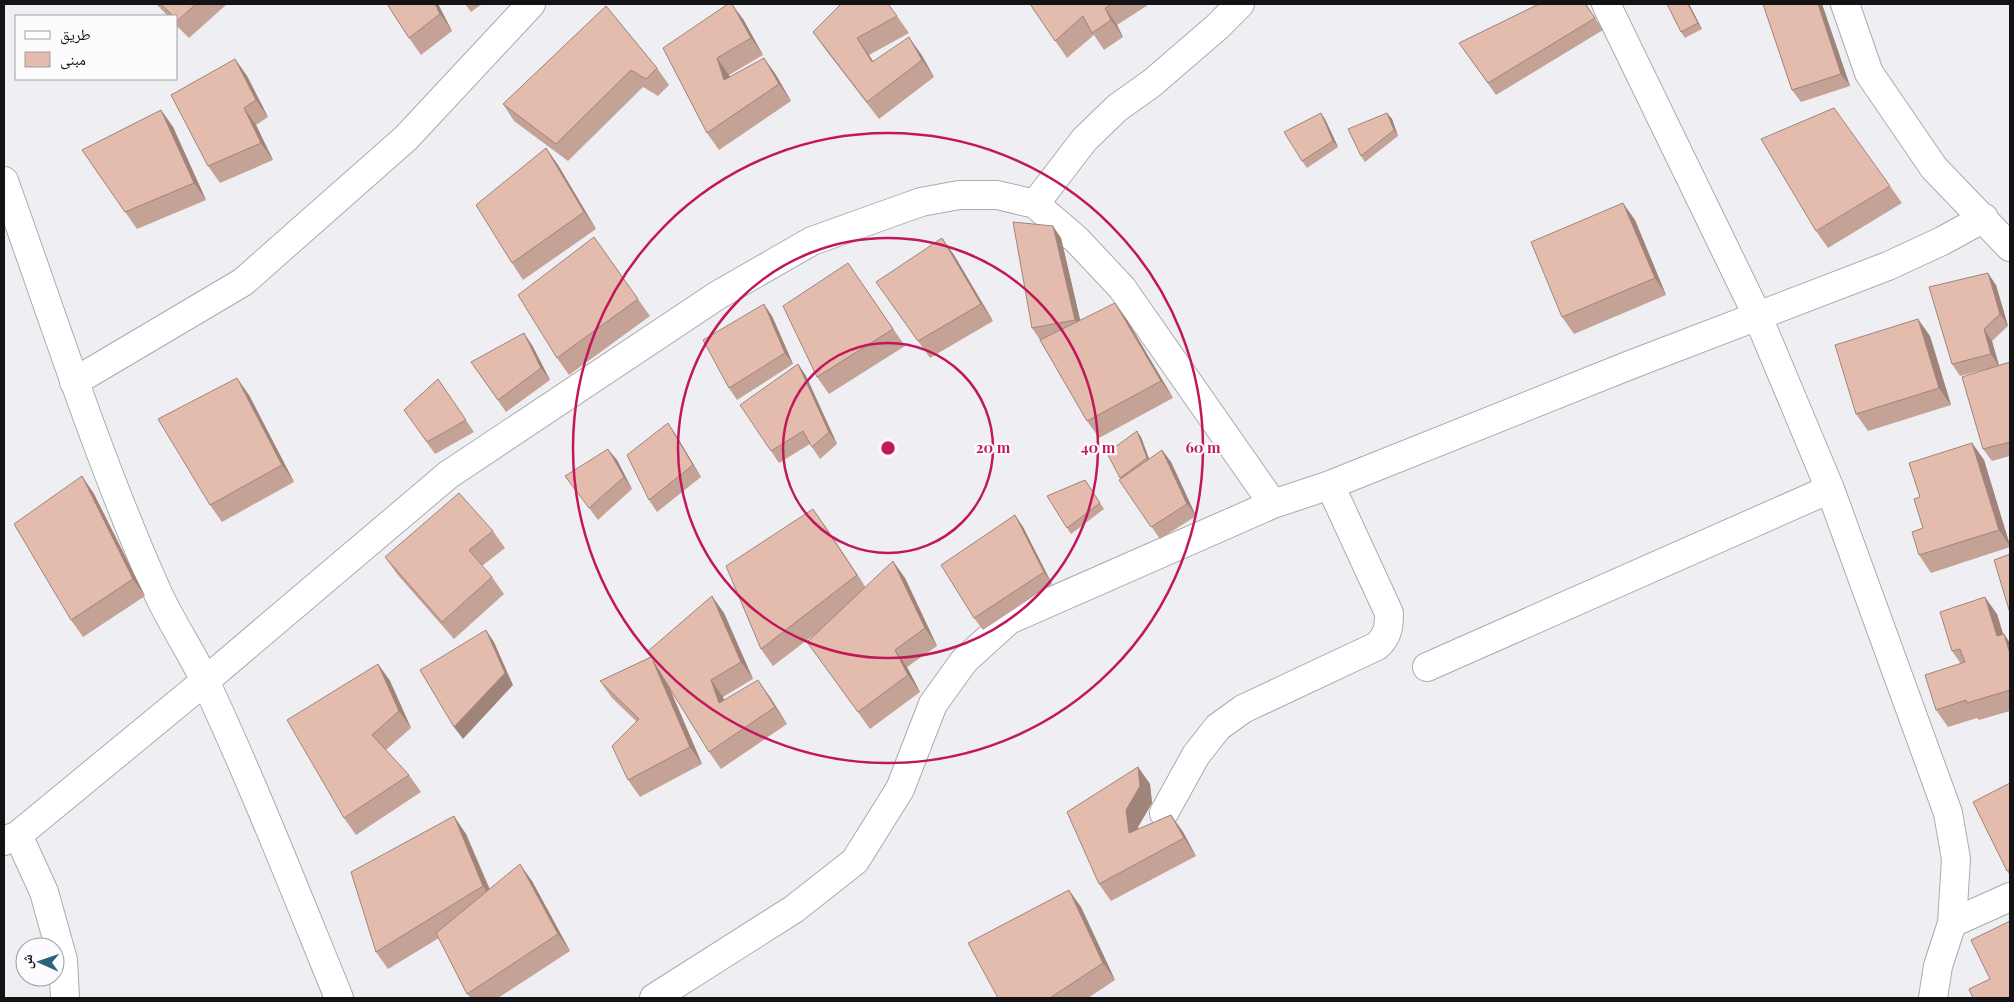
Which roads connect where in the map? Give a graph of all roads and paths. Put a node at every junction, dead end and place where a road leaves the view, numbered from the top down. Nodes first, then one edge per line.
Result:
1 (531, 4) edge
2 (1240, 4) edge
3 (1606, 4) edge
4 (1845, 4) edge
5 (4, 181) edge
6 (1035, 204) junction
7 (1984, 218) junction
8 (2010, 246) edge
9 (1758, 317) junction
10 (74, 382) junction
11 (1330, 485) junction
12 (1830, 489) junction
13 (1273, 504) junction
14 (1427, 667) dead end
15 (205, 681) junction
16 (1164, 813) dead end
17 (11, 838) edge
18 (2010, 897) edge
19 (1952, 924) junction
20 (65, 998) edge
21 (339, 998) edge
22 (654, 998) edge
23 (1933, 998) edge

1 - 10 street
2 - 6 street
3 - 9 street
4 - 7 street
5 - 10 street
6 - 13 street
6 - 15 street
7 - 8 street
7 - 9 street
9 - 11 street
9 - 12 street
10 - 15 street
11 - 13 street
11 - 16 street
12 - 14 street
12 - 19 street
13 - 22 street
15 - 17 street
15 - 21 street
17 - 20 street
18 - 19 street
19 - 23 street

